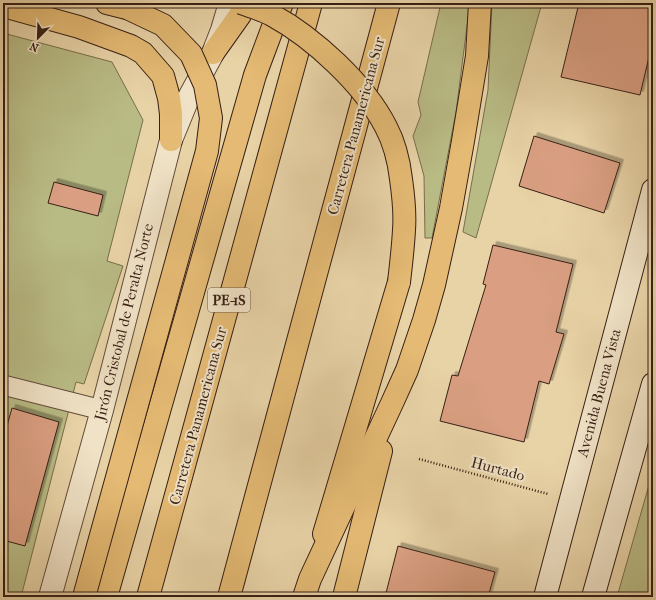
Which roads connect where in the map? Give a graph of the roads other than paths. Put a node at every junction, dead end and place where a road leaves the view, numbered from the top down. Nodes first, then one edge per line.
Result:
1 (230, 3) edge
2 (241, 3) edge
3 (245, 3) edge
4 (282, 3) edge
5 (311, 3) edge
6 (389, 3) edge
7 (480, 3) edge
8 (3, 6) edge
9 (117, 6) edge
10 (213, 54) junction
11 (171, 140) junction
12 (653, 190) edge
13 (653, 384) edge
14 (3, 385) edge
15 (393, 401) junction
16 (102, 410) junction
17 (307, 588) edge
18 (50, 597) edge
19 (84, 597) edge
20 (106, 597) edge
21 (148, 597) edge
22 (229, 597) edge
23 (344, 597) edge
24 (544, 597) edge
25 (593, 597) edge

1 - 10 main road, Jirón Cristobal de Peralta Norte
2 - 17 main road, bridge
3 - 10 main road
4 - 20 main road
5 - 21 main road, Carretera Panamericana Sur / PE-1S
6 - 22 main road, Carretera Panamericana Sur
7 - 15 main road
8 - 11 main road
9 - 19 main road, bridge
10 - 11 main road, Jirón Cristobal de Peralta Norte
11 - 16 main road, Jirón Cristobal de Peralta Norte
12 - 24 main road, Avenida Buena Vista
13 - 25 main road
14 - 16 street
15 - 17 main road
15 - 23 main road
16 - 18 main road, Jirón Cristobal de Peralta Norte

